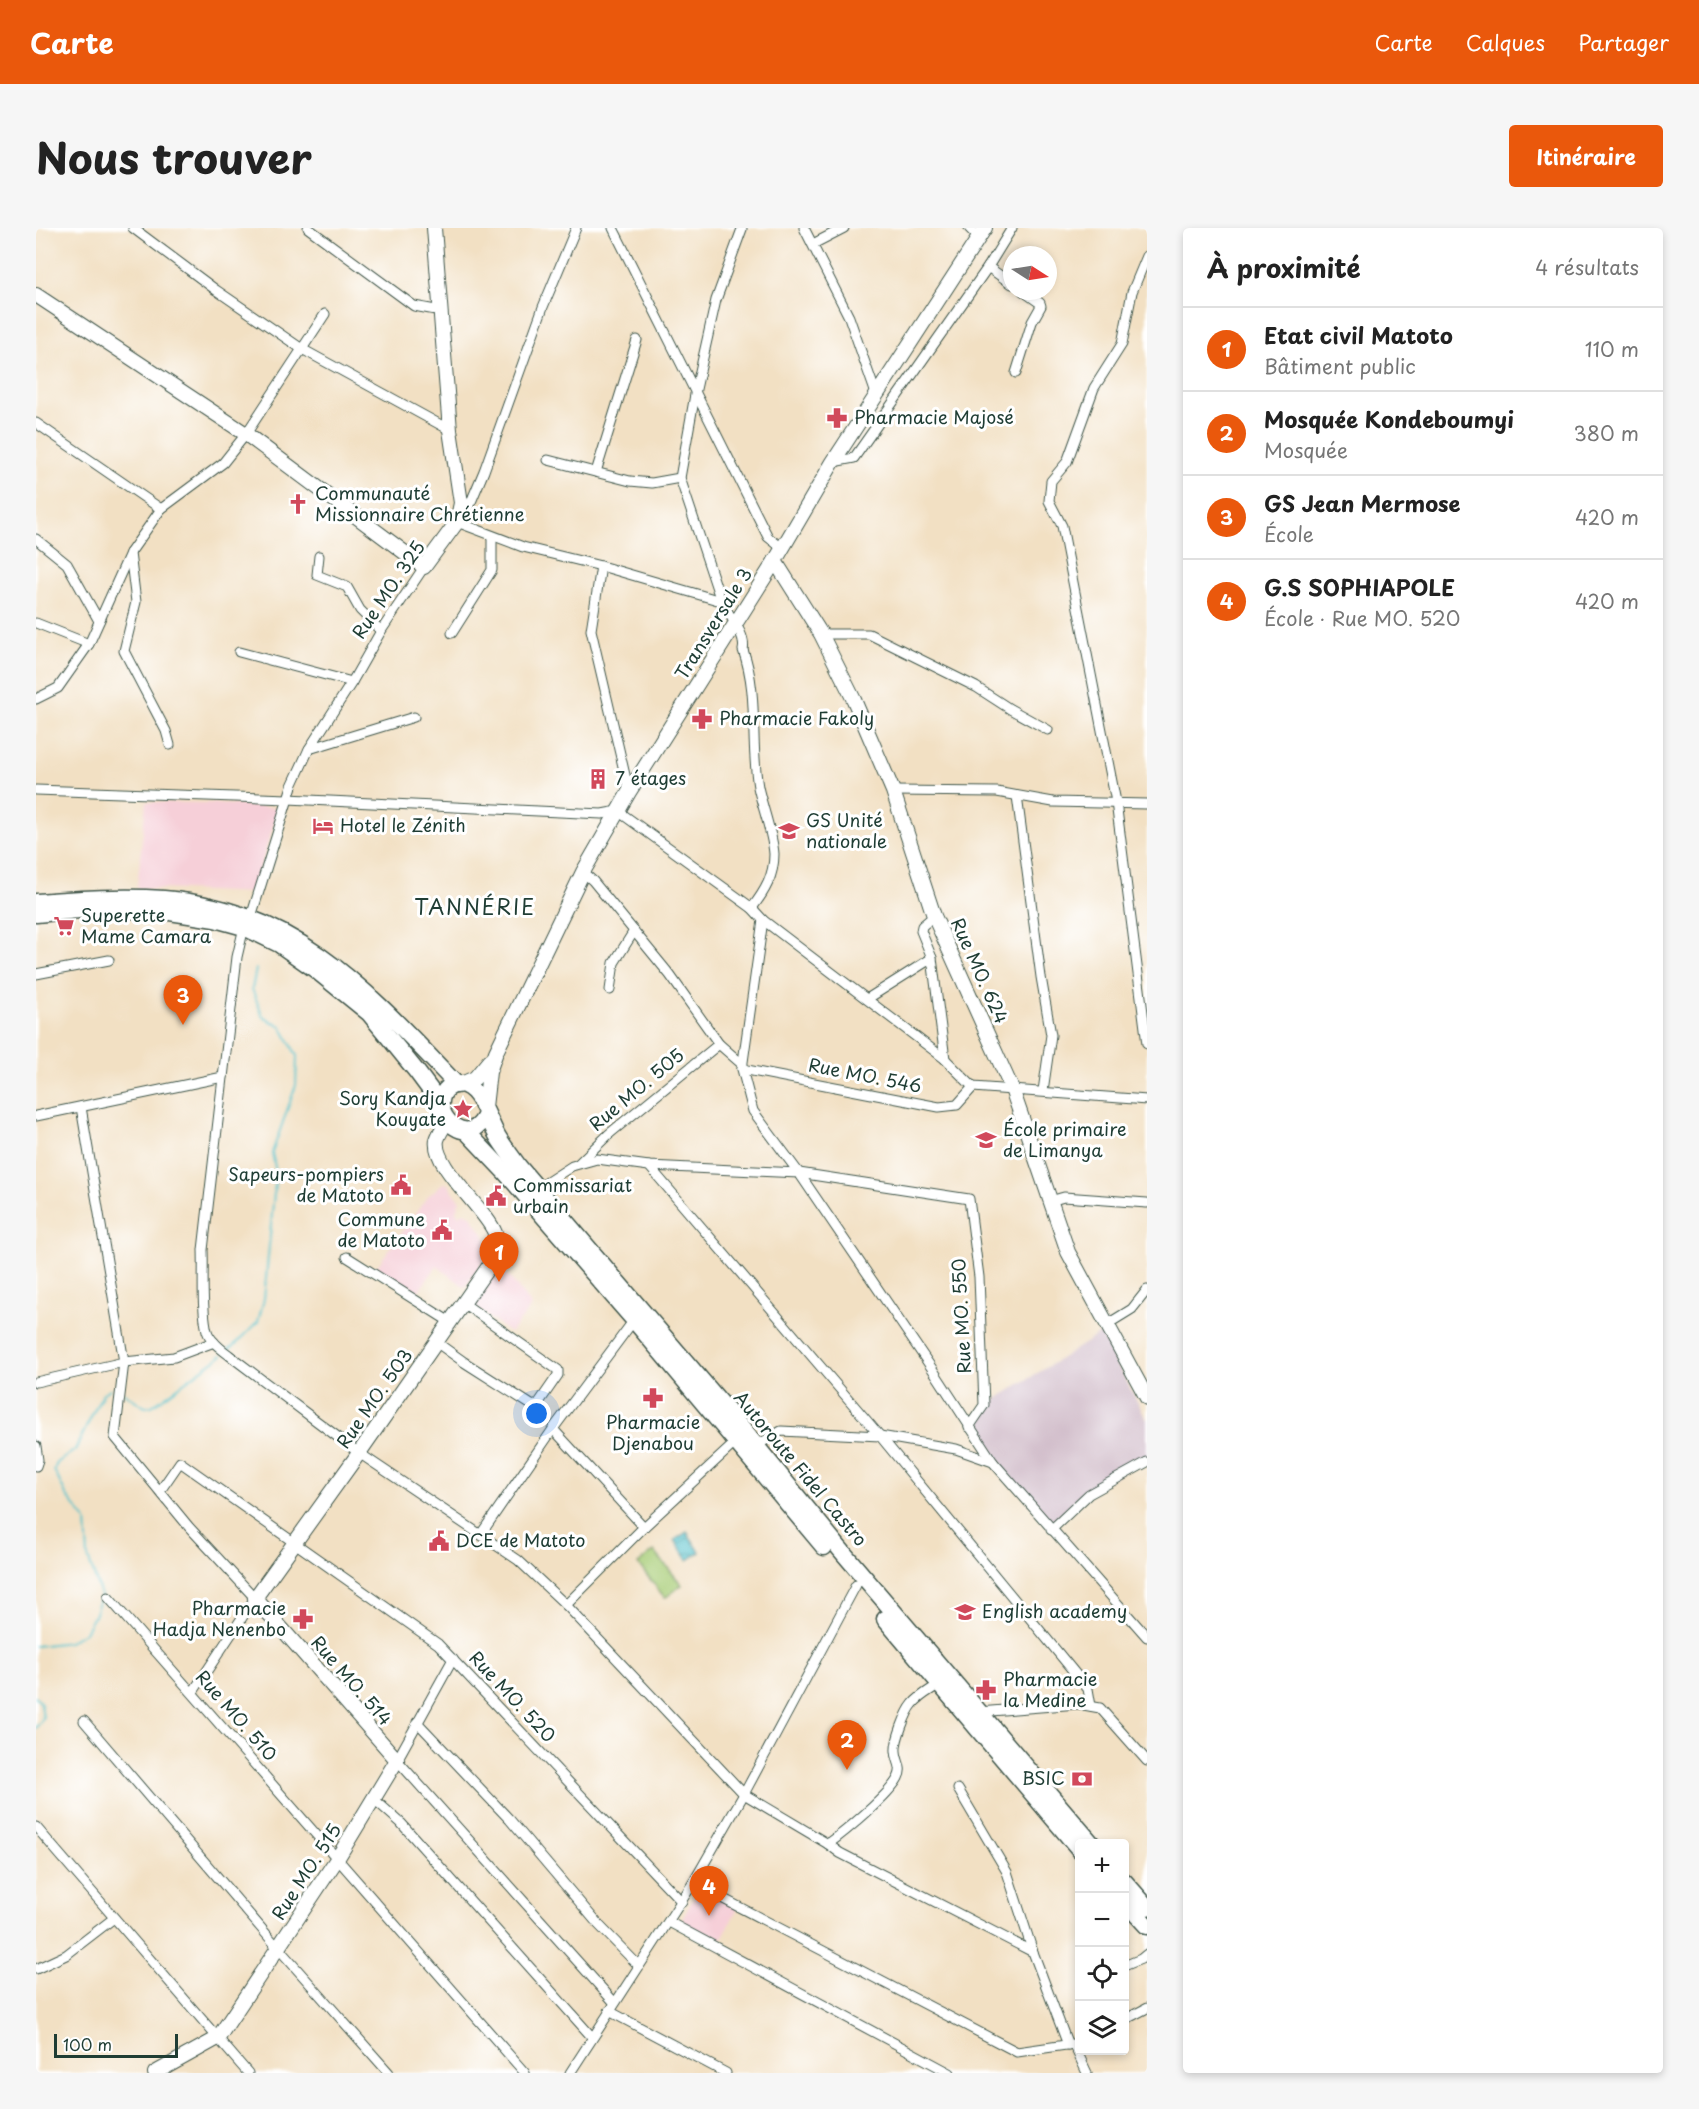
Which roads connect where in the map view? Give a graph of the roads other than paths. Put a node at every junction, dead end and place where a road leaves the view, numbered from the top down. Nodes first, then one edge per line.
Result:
1 (133, 228) edge
2 (308, 228) edge
3 (435, 228) edge
4 (576, 228) edge
5 (614, 228) edge
6 (804, 228) edge
7 (844, 228) edge
8 (1012, 228) edge
9 (742, 230) edge
10 (977, 231) edge
11 (813, 244) junction
12 (1147, 256) edge
13 (988, 267) junction
14 (1003, 278) edge
15 (36, 295) edge
16 (1036, 300) edge
17 (441, 311) junction
18 (325, 314) dead end
19 (637, 340) dead end
20 (302, 349) junction
21 (1016, 373) dead end
22 (696, 389) junction
23 (876, 394) junction
24 (36, 423) edge
25 (450, 430) junction
26 (246, 434) junction
27 (548, 460) dead end
28 (833, 462) junction
29 (597, 472) junction
30 (680, 478) junction
31 (161, 509) junction
32 (459, 517) junction
33 (492, 536) junction
34 (36, 539) edge
35 (782, 548) junction
36 (130, 554) junction
37 (319, 556) dead end
38 (775, 561) junction
39 (601, 566) junction
40 (424, 567) junction
41 (721, 601) junction
42 (99, 621) junction
43 (36, 622) edge
44 (736, 623) junction
45 (381, 630) junction
46 (452, 633) dead end
47 (821, 634) junction
48 (89, 644) junction
49 (239, 652) dead end
50 (352, 682) junction
51 (36, 699) edge
52 (414, 717) dead end
53 (1048, 730) dead end
54 (170, 745) dead end
55 (309, 749) junction
56 (36, 790) edge
57 (893, 791) junction
58 (629, 792) junction
59 (1017, 796) junction
60 (288, 799) junction
61 (1116, 802) junction
62 (1147, 804) edge
63 (618, 811) junction
64 (583, 872) junction
65 (36, 902) edge
66 (752, 908) junction
67 (36, 915) edge
68 (934, 916) junction
69 (763, 920) junction
70 (248, 922) junction
71 (634, 931) junction
72 (932, 958) junction
73 (109, 960) dead end
74 (36, 974) edge
75 (610, 990) dead end
76 (867, 999) junction
77 (719, 1044) junction
78 (1147, 1044) edge
79 (496, 1052) junction
80 (945, 1059) junction
81 (742, 1067) junction
82 (223, 1077) junction
83 (459, 1084) junction
84 (973, 1087) junction
85 (1012, 1089) junction
86 (1043, 1091) junction
87 (1147, 1100) edge
88 (440, 1103) junction
89 (81, 1107) junction
90 (485, 1111) junction
91 (36, 1116) edge
92 (448, 1120) junction
93 (466, 1131) junction
94 (578, 1164) junction
95 (649, 1166) junction
96 (799, 1173) junction
97 (532, 1192) junction
98 (1050, 1201) junction
99 (1147, 1203) edge
100 (347, 1257) dead end
101 (1147, 1290) edge
102 (463, 1303) junction
103 (634, 1320) junction
104 (450, 1322) junction
105 (1106, 1325) junction
106 (436, 1342) junction
107 (222, 1349) junction
108 (124, 1362) junction
109 (1142, 1379) edge
110 (36, 1382) edge
111 (1147, 1398) edge
112 (969, 1427) junction
113 (553, 1429) junction
114 (880, 1436) junction
115 (976, 1438) junction
116 (736, 1442) junction
117 (36, 1446) edge
118 (756, 1446) junction
119 (956, 1449) junction
120 (359, 1453) junction
121 (993, 1462) junction
122 (1147, 1462) edge
123 (36, 1466) edge
124 (160, 1491) junction
125 (644, 1527) junction
126 (1051, 1530) junction
127 (481, 1534) junction
128 (295, 1542) junction
129 (856, 1585) junction
130 (108, 1597) dead end
131 (255, 1598) junction
132 (566, 1605) junction
133 (1147, 1637) edge
134 (453, 1659) junction
135 (944, 1680) junction
136 (193, 1692) junction
137 (1091, 1706) junction
138 (979, 1712) junction
139 (84, 1721) dead end
140 (417, 1722) junction
141 (397, 1760) junction
142 (1147, 1761) edge
143 (958, 1789) dead end
144 (744, 1794) junction
145 (374, 1799) junction
146 (36, 1827) edge
147 (1088, 1839) edge
148 (828, 1844) junction
149 (1075, 1844) edge
150 (337, 1858) junction
151 (693, 1883) junction
152 (1129, 1885) edge
153 (1145, 1901) edge
154 (682, 1902) junction
155 (1129, 1906) edge
156 (114, 1918) junction
157 (669, 1922) junction
158 (1147, 1926) edge
159 (279, 1948) junction
160 (1033, 1952) junction
161 (1147, 1954) edge
162 (1129, 1964) edge
163 (638, 1965) junction
164 (36, 1970) edge
165 (614, 2002) junction
166 (1147, 2008) edge
167 (609, 2011) junction
168 (1129, 2018) edge
169 (592, 2037) junction
170 (218, 2038) junction
171 (1074, 2044) edge
172 (155, 2073) edge
173 (248, 2073) edge
174 (389, 2073) edge
175 (525, 2073) edge
176 (570, 2073) edge
177 (726, 2073) edge
178 (950, 2073) edge
179 (1087, 2073) edge

1 - 20 street
2 - 17 street
3 - 17 street
4 - 32 street
5 - 22 street
6 - 11 street
7 - 11 street
8 - 13 street
9 - 22 street
10 - 23 street, Transversale 3
11 - 23 street
12 - 61 street
13 - 14 street
13 - 28 street
15 - 26 street
16 - 21 street
17 - 25 street
18 - 20 street
19 - 29 street
20 - 25 street
20 - 26 street
22 - 30 street
22 - 35 street
23 - 28 street, Transversale 3
24 - 31 street
25 - 32 street
26 - 31 street
26 - 40 street
27 - 29 street
28 - 35 street, Transversale 3
29 - 30 street
30 - 41 street
31 - 36 street
32 - 33 street
32 - 40 street, Rue MO. 325
33 - 39 street
33 - 46 street
34 - 42 street
35 - 38 street, Transversale 3
36 - 42 street
36 - 54 street
37 - 45 street
38 - 44 street, Transversale 3
38 - 47 street, Rue MO. 624
39 - 41 street
39 - 58 street
40 - 45 street, Rue MO. 325
41 - 44 street
42 - 48 street
43 - 48 street
44 - 58 street, Transversale 3
44 - 66 street
45 - 50 street, Rue MO. 325
47 - 53 street
47 - 57 street, Rue MO. 624
48 - 51 street
49 - 50 street
50 - 55 street, Rue MO. 325
52 - 55 street
55 - 60 street, Rue MO. 325
56 - 60 street
57 - 59 street
57 - 68 street, Rue MO. 624
58 - 63 street, Transversale 3
59 - 61 street
59 - 86 street
60 - 63 street
60 - 70 street, Rue MO. 325
61 - 62 street
61 - 78 street
63 - 64 street, Transversale 3
63 - 66 street
64 - 71 street
64 - 79 street, Transversale 3
65 - 70 highway
66 - 69 street
67 - 70 highway
68 - 72 street
68 - 85 street, Rue MO. 624
69 - 76 street
69 - 81 street
70 - 82 street, Rue MO. 325
70 - 83 highway
70 - 88 highway
71 - 75 street
71 - 77 street
72 - 76 street
72 - 80 street
73 - 74 street
76 - 80 street
77 - 81 street
77 - 94 street, Rue MO. 505
79 - 83 street, Transversale 3
79 - 90 street, Transversale 3
80 - 84 street
81 - 84 street, Rue MO. 546
81 - 96 street
82 - 89 street
82 - 107 street, Rue MO. 325
83 - 88 highway
83 - 90 highway
84 - 85 street
85 - 86 street
85 - 98 street, Rue MO. 624
86 - 87 street
88 - 92 highway
89 - 91 street
89 - 108 street, Rue MO. 514
90 - 93 highway
90 - 97 highway, Autoroute Fidel Castro
92 - 93 highway
92 - 102 street, Rue MO. 503
93 - 97 highway, Autoroute Fidel Castro
94 - 95 street
94 - 97 street
95 - 96 street
95 - 114 street
96 - 112 street
96 - 112 street, Rue MO. 550
97 - 103 highway, Autoroute Fidel Castro
97 - 118 highway, Autoroute Fidel Castro
98 - 99 street
98 - 105 street, Rue MO. 624
100 - 104 street
101 - 105 street
102 - 104 street, Rue MO. 503
102 - 106 street
103 - 113 street
103 - 116 highway, Autoroute Fidel Castro
104 - 106 street, Rue MO. 503
105 - 109 street, Rue MO. 624
106 - 120 street, Rue MO. 503
107 - 108 street
107 - 120 street
108 - 110 street
108 - 124 street, Rue MO. 514
109 - 111 street, Rue MO. 624
112 - 115 street
113 - 125 street
113 - 127 street
114 - 118 street
114 - 119 street
114 - 137 street
115 - 119 street
115 - 121 street
116 - 125 street
116 - 129 highway, Autoroute Fidel Castro
117 - 123 street
118 - 135 highway, Autoroute Fidel Castro
119 - 121 street
120 - 127 street
120 - 128 street, Rue MO. 503
121 - 126 street
122 - 126 street
124 - 128 street, Rue MO. 520
124 - 131 street, Rue MO. 514
125 - 132 street
126 - 133 street
127 - 132 street
128 - 131 street, Rue MO. 503
128 - 134 street, Rue MO. 520
129 - 135 highway, Autoroute Fidel Castro
129 - 144 street
130 - 136 street, Rue MO. 510
131 - 136 street, Rue MO. 503
131 - 141 street, Rue MO. 514
132 - 144 street
134 - 140 street, Rue MO. 515
134 - 154 street, Rue MO. 520
135 - 138 highway, Autoroute Fidel Castro
135 - 148 street
135 - 149 highway, Autoroute Fidel Castro
136 - 150 street, Rue MO. 510
137 - 138 street
137 - 142 street
138 - 147 highway, Autoroute Fidel Castro
139 - 159 street
140 - 141 street, Rue MO. 515
140 - 163 street
141 - 145 street, Rue MO. 515
141 - 165 street, Rue MO. 514
143 - 160 street
144 - 148 street
144 - 151 street
145 - 150 street, Rue MO. 515
145 - 169 street
146 - 156 street
148 - 160 street
150 - 159 street, Rue MO. 515
150 - 175 street, Rue MO. 510
151 - 154 street
151 - 171 street
152 - 153 highway
154 - 157 street
155 - 158 highway
156 - 164 street
156 - 170 street
157 - 163 street
157 - 178 street
159 - 170 street, Rue MO. 515
159 - 174 street
160 - 171 street
161 - 162 street
163 - 165 street
165 - 167 street
166 - 168 street
167 - 169 street
167 - 177 street
169 - 176 street
170 - 172 street, Rue MO. 515
170 - 173 street
171 - 179 street

